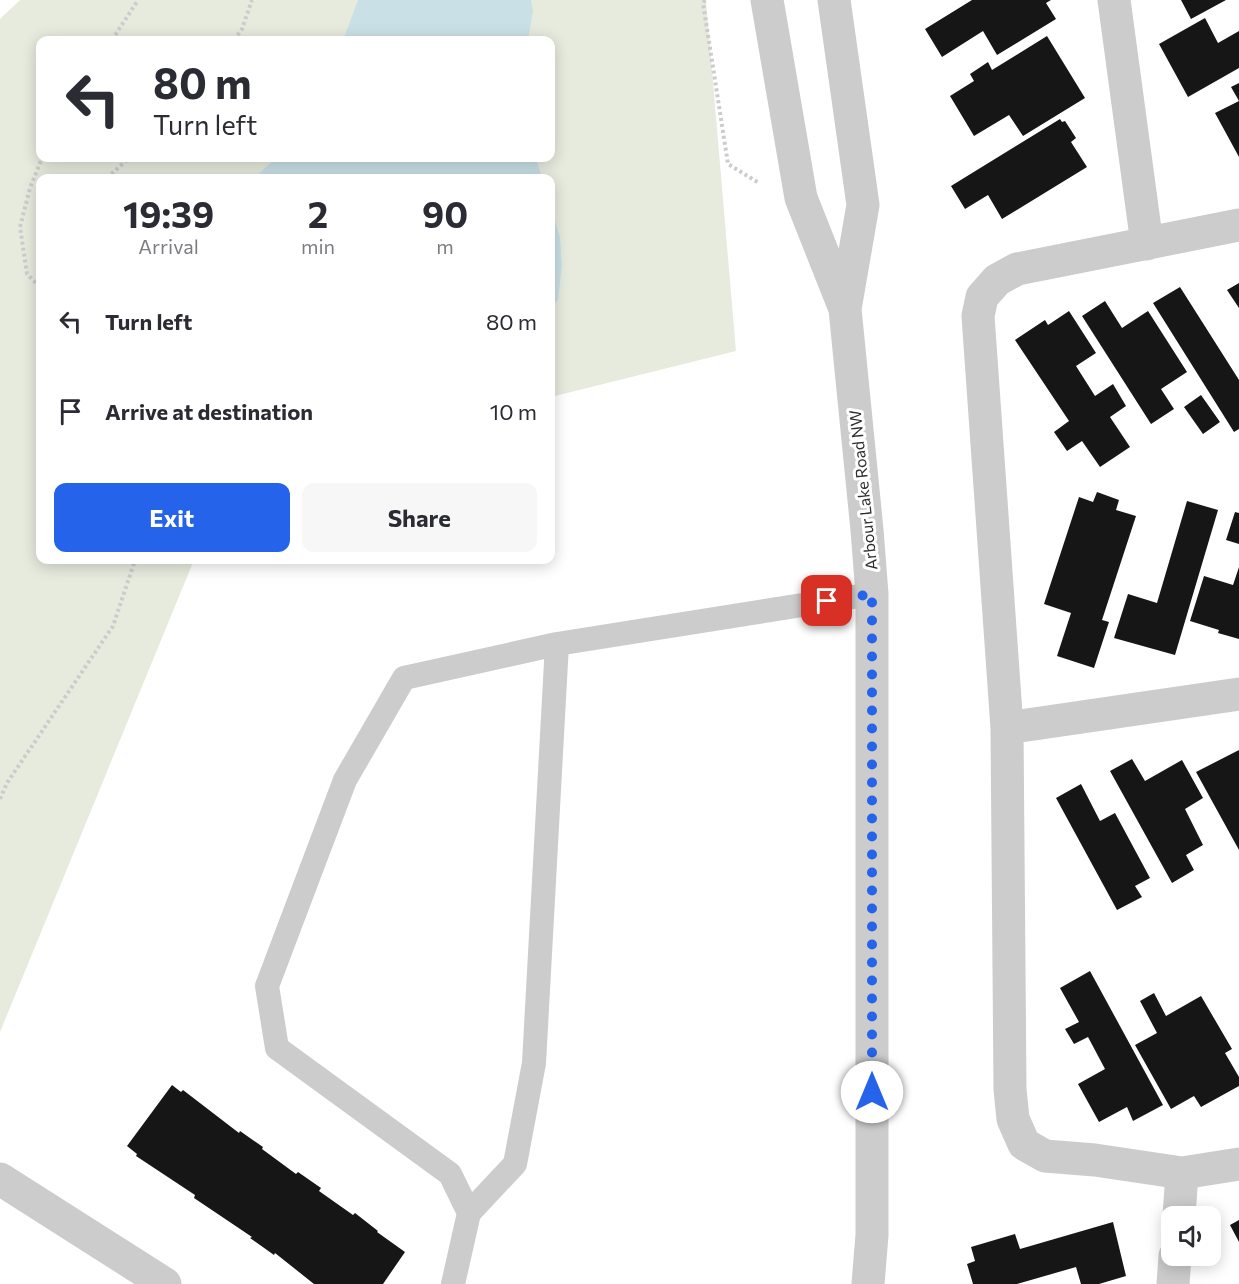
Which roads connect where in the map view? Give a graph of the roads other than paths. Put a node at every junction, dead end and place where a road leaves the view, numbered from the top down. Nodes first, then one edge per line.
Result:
1 (767, 0) edge
2 (834, 0) edge
3 (1114, 0) edge
4 (1239, 225) edge
5 (1147, 244) junction
6 (845, 309) junction
7 (872, 594) junction
8 (557, 644) junction
9 (1239, 694) edge
10 (1007, 728) junction
11 (1239, 1164) edge
12 (1182, 1173) junction
13 (0, 1179) edge
14 (1180, 1206) edge
15 (469, 1213) junction
16 (1174, 1266) edge
17 (165, 1284) edge
18 (453, 1284) edge
19 (868, 1284) edge
20 (1173, 1284) edge

1 - 6 street, Arbour Lake Road NW
2 - 6 street, Arbour Lake Road NW
3 - 5 street
4 - 5 street
5 - 10 street
6 - 7 street, Arbour Lake Road NW
7 - 8 lane
7 - 19 street, Arbour Lake Road NW
8 - 15 lane
8 - 15 lane
9 - 10 street
10 - 12 street
11 - 12 street
12 - 14 street
13 - 17 street
15 - 18 lane
16 - 20 street

